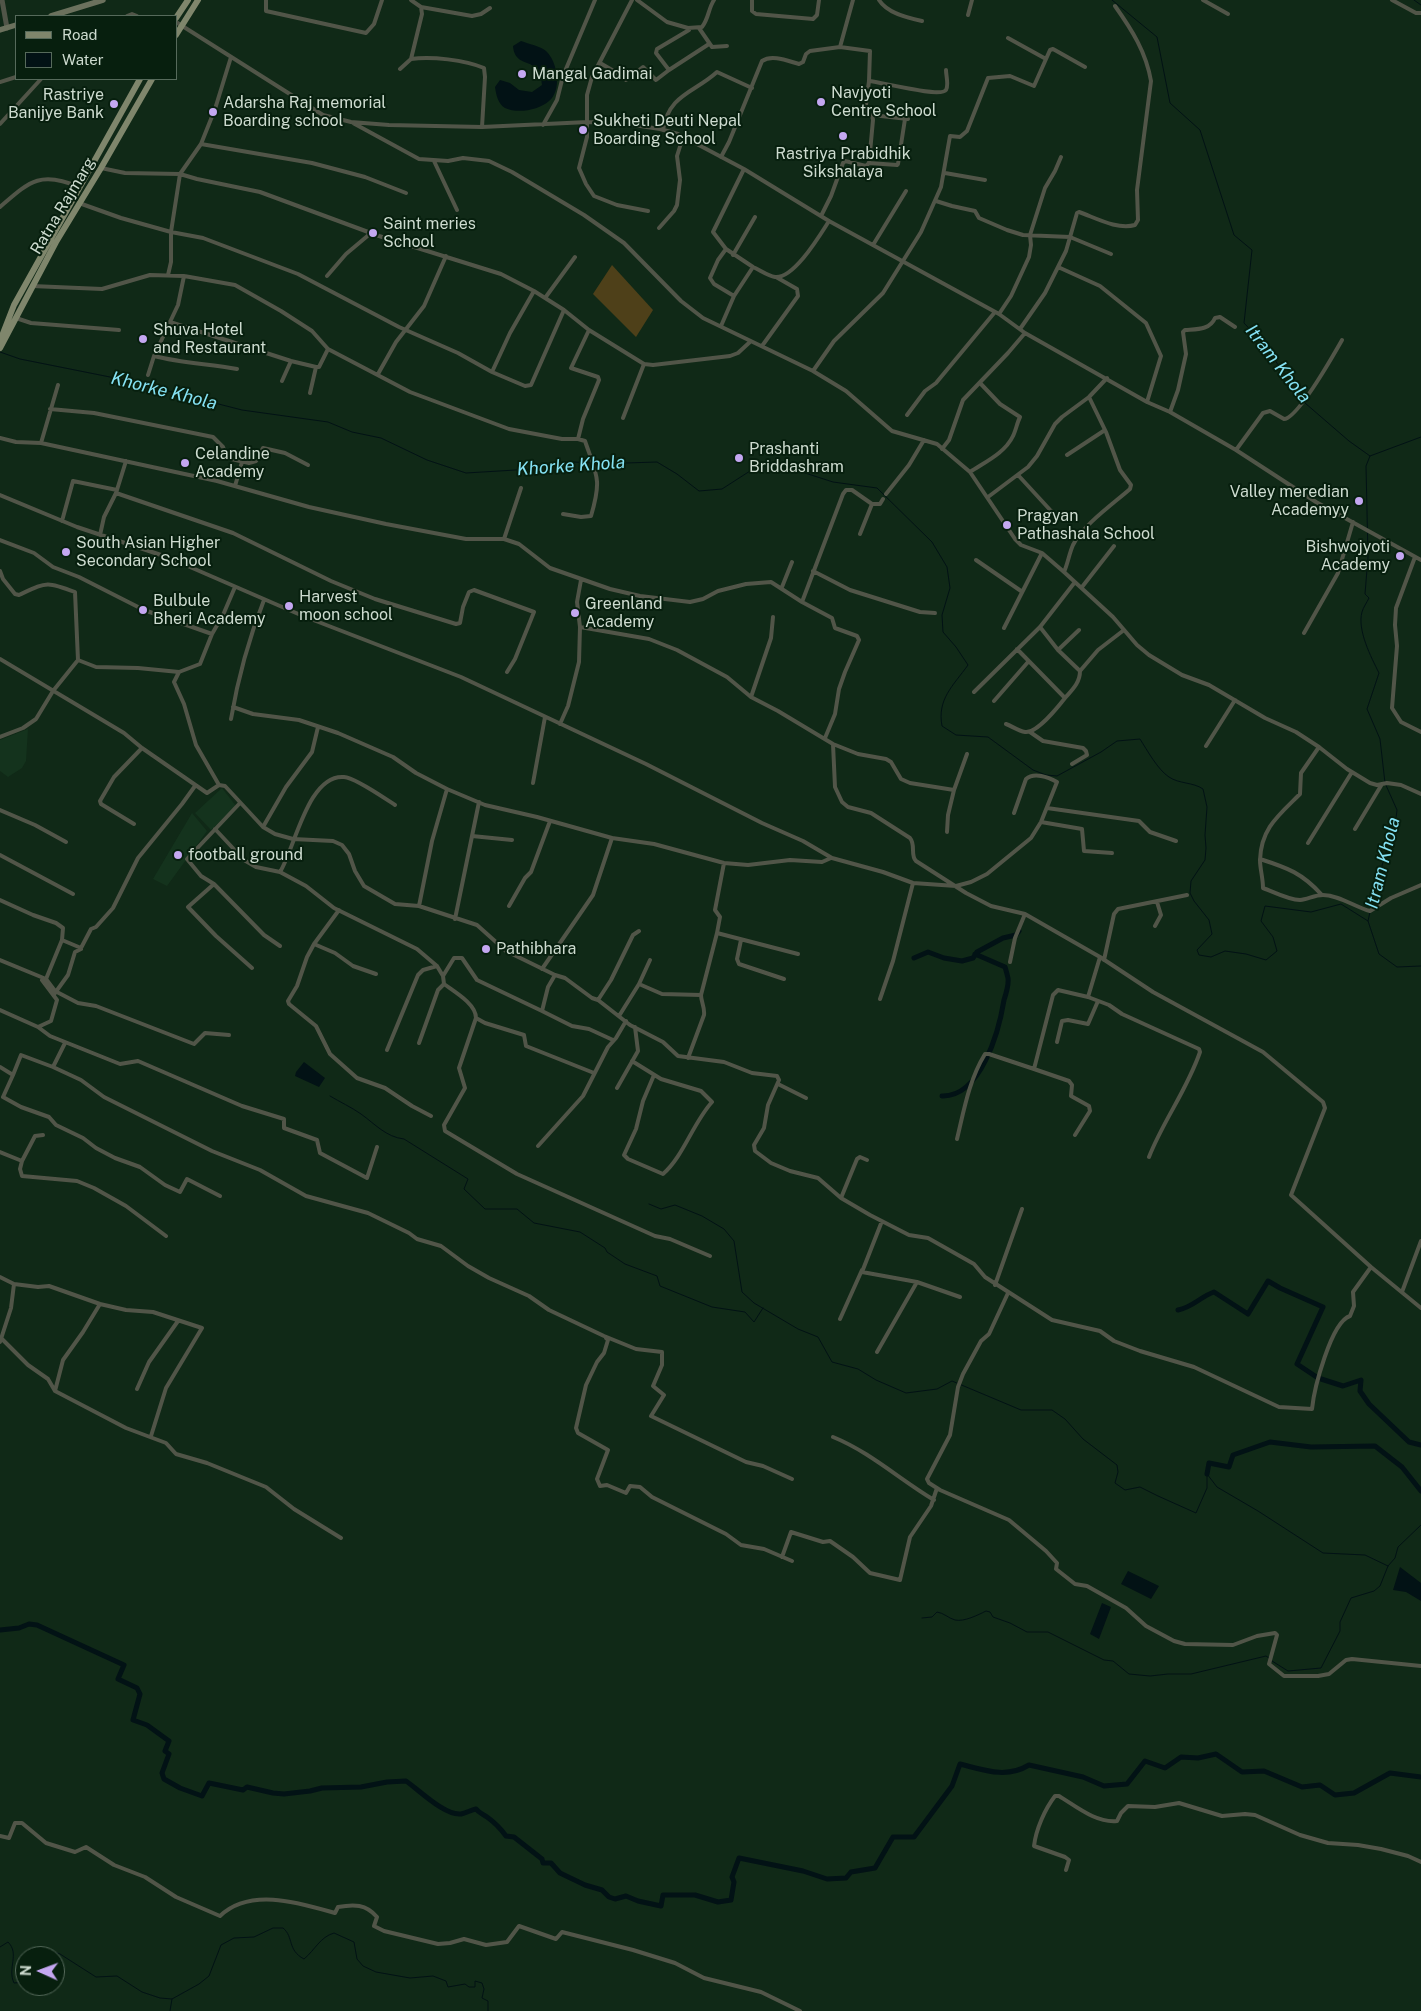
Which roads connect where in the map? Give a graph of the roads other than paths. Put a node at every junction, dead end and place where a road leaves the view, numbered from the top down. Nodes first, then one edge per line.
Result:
1 (103, 0) edge
2 (188, 0) edge
3 (198, 0) edge
4 (266, 0) edge
5 (382, 0) edge
6 (411, 0) edge
7 (594, 0) edge
8 (632, 0) edge
9 (637, 0) edge
10 (714, 0) edge
11 (752, 0) edge
12 (819, 0) edge
13 (854, 0) edge
14 (879, 0) edge
15 (972, 0) edge
16 (1203, 0) edge
17 (1392, 0) edge
18 (2, 3) edge
19 (1116, 6) dead end
20 (421, 7) junction
21 (490, 8) dead end
22 (1228, 14) dead end
23 (1421, 14) edge
24 (54, 15) edge
25 (178, 15) edge
26 (968, 15) dead end
27 (922, 22) dead end
28 (179, 24) edge
29 (15, 25) edge
30 (688, 28) junction
31 (699, 28) junction
32 (3, 29) edge
33 (1008, 38) dead end
34 (709, 44) junction
35 (727, 46) dead end
36 (840, 47) junction
37 (231, 57) junction
38 (1046, 59) junction
39 (411, 60) junction
40 (600, 63) junction
41 (1085, 67) dead end
42 (400, 69) dead end
43 (670, 70) junction
44 (946, 70) dead end
45 (15, 77) edge
46 (40, 80) edge
47 (139, 80) edge
48 (151, 80) edge
49 (869, 81) junction
50 (0, 82) edge
51 (752, 88) junction
52 (872, 115) junction
53 (351, 122) junction
54 (588, 122) junction
55 (0, 124) edge
56 (543, 125) junction
57 (482, 127) junction
58 (663, 130) junction
59 (683, 137) junction
60 (201, 144) junction
61 (720, 156) junction
62 (1061, 157) dead end
63 (434, 160) junction
64 (869, 163) junction
65 (101, 168) junction
66 (744, 169) junction
67 (945, 173) junction
68 (180, 174) junction
69 (985, 180) dead end
70 (79, 187) junction
71 (906, 191) dead end
72 (406, 192) dead end
73 (936, 200) junction
74 (79, 203) junction
75 (0, 207) edge
76 (457, 210) dead end
77 (648, 211) dead end
78 (821, 216) junction
79 (755, 218) dead end
80 (829, 221) junction
81 (659, 228) dead end
82 (171, 232) junction
83 (371, 233) junction
84 (1030, 235) junction
85 (1070, 237) junction
86 (873, 245) junction
87 (726, 249) junction
88 (1111, 254) dead end
89 (733, 255) junction
90 (446, 256) junction
91 (575, 257) dead end
92 (903, 262) junction
93 (1058, 266) junction
94 (753, 267) junction
95 (168, 275) junction
96 (184, 276) junction
97 (327, 276) dead end
98 (776, 277) junction
99 (32, 286) junction
100 (534, 291) junction
101 (734, 296) junction
102 (545, 298) junction
103 (564, 310) junction
104 (997, 313) junction
105 (16, 318) junction
106 (170, 322) junction
107 (721, 326) junction
108 (1235, 326) dead end
109 (406, 329) junction
110 (1020, 329) junction
111 (120, 330) dead end
112 (589, 330) junction
113 (1025, 333) junction
114 (2, 340) edge
115 (1342, 340) dead end
116 (751, 341) junction
117 (762, 346) junction
118 (0, 348) edge
119 (328, 348) junction
120 (154, 356) junction
121 (291, 361) junction
122 (644, 364) junction
123 (316, 367) junction
124 (237, 369) dead end
125 (813, 371) junction
126 (492, 372) junction
127 (378, 374) junction
128 (148, 375) dead end
129 (1107, 378) junction
130 (282, 381) dead end
131 (980, 384) junction
132 (58, 385) dead end
133 (310, 393) dead end
134 (1089, 397) junction
135 (1147, 402) junction
136 (50, 409) junction
137 (1170, 412) junction
138 (907, 415) dead end
139 (624, 418) dead end
140 (1105, 430) junction
141 (0, 438) edge
142 (578, 439) junction
143 (924, 440) junction
144 (41, 443) junction
145 (942, 449) junction
146 (1236, 450) junction
147 (1068, 455) dead end
148 (126, 461) junction
149 (242, 462) junction
150 (308, 466) dead end
151 (970, 472) junction
152 (1018, 475) junction
153 (234, 486) junction
154 (521, 488) dead end
155 (117, 491) junction
156 (0, 494) edge
157 (886, 494) dead end
158 (988, 497) junction
159 (883, 499) dead end
160 (872, 504) junction
161 (1052, 512) dead end
162 (563, 514) dead end
163 (62, 521) junction
164 (1353, 522) junction
165 (860, 534) dead end
166 (100, 535) junction
167 (504, 539) junction
168 (0, 540) edge
169 (1114, 546) dead end
170 (1042, 553) junction
171 (1415, 557) junction
172 (976, 560) dead end
173 (1421, 560) edge
174 (792, 562) dead end
175 (0, 570) edge
176 (813, 571) junction
177 (1064, 572) junction
178 (581, 580) junction
179 (1075, 582) junction
180 (235, 587) junction
181 (782, 587) junction
182 (1082, 588) junction
183 (1021, 591) junction
184 (264, 600) junction
185 (802, 602) junction
186 (935, 613) dead end
187 (773, 617) dead end
188 (1040, 626) junction
189 (580, 627) junction
190 (1004, 628) dead end
191 (1079, 630) dead end
192 (1124, 630) junction
193 (1304, 633) dead end
194 (212, 634) junction
195 (1017, 649) junction
196 (1058, 650) junction
197 (0, 660) edge
198 (78, 660) junction
199 (1028, 662) junction
200 (1080, 671) junction
201 (179, 672) junction
202 (507, 672) dead end
203 (53, 691) junction
204 (974, 692) dead end
205 (751, 697) junction
206 (1065, 698) junction
207 (1235, 700) junction
208 (994, 701) dead end
209 (233, 707) junction
210 (545, 716) junction
211 (231, 719) dead end
212 (560, 724) junction
213 (1006, 724) dead end
214 (318, 727) junction
215 (1420, 730) edge
216 (1030, 732) junction
217 (0, 737) edge
218 (825, 738) junction
219 (833, 744) junction
220 (1206, 746) dead end
221 (1319, 747) junction
222 (142, 748) junction
223 (966, 754) dead end
224 (1072, 764) dead end
225 (1352, 772) junction
226 (1385, 783) junction
227 (532, 784) dead end
228 (219, 785) junction
229 (194, 786) junction
230 (447, 789) junction
231 (954, 790) junction
232 (1421, 794) edge
233 (479, 802) junction
234 (240, 803) junction
235 (395, 805) dead end
236 (1047, 808) junction
237 (0, 810) edge
238 (1014, 813) dead end
239 (550, 821) junction
240 (1042, 822) junction
241 (134, 824) dead end
242 (263, 827) junction
243 (215, 829) junction
244 (1355, 829) dead end
245 (947, 832) dead end
246 (472, 836) junction
247 (612, 838) junction
248 (293, 839) junction
249 (512, 840) dead end
250 (1176, 841) dead end
251 (66, 842) dead end
252 (1308, 843) dead end
253 (1112, 853) dead end
254 (0, 855) edge
255 (832, 858) junction
256 (1260, 859) junction
257 (724, 863) junction
258 (280, 872) junction
259 (913, 883) junction
260 (214, 884) junction
261 (1421, 884) edge
262 (956, 886) junction
263 (73, 894) dead end
264 (1187, 895) dead end
265 (1322, 895) junction
266 (0, 900) edge
267 (1157, 902) junction
268 (419, 906) junction
269 (509, 906) dead end
270 (339, 910) junction
271 (1025, 914) junction
272 (455, 919) junction
273 (1155, 926) dead end
274 (639, 931) dead end
275 (717, 933) junction
276 (62, 940) junction
277 (740, 940) junction
278 (314, 944) junction
279 (280, 946) dead end
280 (81, 948) junction
281 (798, 954) dead end
282 (1100, 957) junction
283 (0, 960) edge
284 (650, 960) dead end
285 (1104, 960) junction
286 (1010, 962) dead end
287 (437, 966) junction
288 (252, 968) dead end
289 (542, 970) junction
290 (376, 974) dead end
291 (555, 975) junction
292 (442, 976) junction
293 (46, 979) junction
294 (784, 979) dead end
295 (444, 984) junction
296 (639, 984) junction
297 (55, 991) junction
298 (701, 994) junction
299 (1088, 997) junction
300 (880, 998) dead end
301 (57, 1000) junction
302 (598, 1000) junction
303 (1098, 1000) junction
304 (542, 1011) junction
305 (0, 1012) edge
306 (620, 1016) junction
307 (476, 1018) junction
308 (626, 1021) junction
309 (38, 1027) junction
310 (635, 1027) junction
311 (229, 1035) dead end
312 (613, 1040) junction
313 (1057, 1042) dead end
314 (65, 1043) junction
315 (419, 1043) dead end
316 (387, 1050) dead end
317 (688, 1058) junction
318 (632, 1061) junction
319 (0, 1067) edge
320 (53, 1067) junction
321 (1034, 1069) junction
322 (594, 1073) junction
323 (13, 1074) junction
324 (654, 1075) junction
325 (778, 1084) junction
326 (617, 1088) dead end
327 (806, 1098) dead end
328 (431, 1116) dead end
329 (43, 1135) dead end
330 (1075, 1135) dead end
331 (957, 1139) dead end
332 (538, 1146) dead end
333 (377, 1147) dead end
334 (0, 1152) edge
335 (1149, 1157) dead end
336 (867, 1160) dead end
337 (22, 1161) junction
338 (220, 1196) dead end
339 (841, 1198) junction
340 (1022, 1209) dead end
341 (882, 1221) junction
342 (166, 1236) dead end
343 (1421, 1242) edge
344 (710, 1256) dead end
345 (1371, 1267) junction
346 (862, 1270) junction
347 (0, 1277) edge
348 (917, 1282) junction
349 (14, 1284) junction
350 (995, 1285) junction
351 (1402, 1292) junction
352 (1008, 1293) junction
353 (960, 1297) dead end
354 (100, 1304) junction
355 (1421, 1308) edge
356 (840, 1319) dead end
357 (178, 1321) junction
358 (604, 1336) junction
359 (1, 1341) edge
360 (878, 1352) dead end
361 (137, 1389) dead end
362 (55, 1392) junction
363 (151, 1436) junction
364 (832, 1437) dead end
365 (792, 1479) dead end
366 (938, 1488) junction
367 (934, 1500) junction
368 (341, 1538) dead end
369 (782, 1557) junction
370 (792, 1561) dead end
371 (1421, 1666) edge
372 (0, 1836) edge
373 (1421, 1862) edge
374 (1066, 1870) dead end
375 (800, 2011) edge

1 - 24 main road
2 - 25 main road
3 - 28 main road
4 - 5 street
6 - 20 street
7 - 56 street
8 - 40 street
9 - 30 street
10 - 31 street
11 - 12 street
13 - 36 street
14 - 27 street
15 - 26 street
16 - 22 street
17 - 23 street
18 - 32 street
19 - 85 street
20 - 21 street
20 - 39 street
28 - 37 street
29 - 32 main road
30 - 31 street
30 - 43 street
31 - 34 street
33 - 38 street
34 - 35 street
34 - 43 street
36 - 49 street
36 - 51 street
37 - 53 street
37 - 60 street
38 - 41 street
38 - 67 street
39 - 42 street
39 - 57 street
40 - 43 street
40 - 54 street
44 - 49 street
45 - 50 street
46 - 55 street
47 - 70 main road, Ratna Rajmarg
48 - 65 main road, Ratna Rajmarg
49 - 52 street
51 - 58 street
51 - 61 street
52 - 64 street
52 - 64 street
53 - 57 street
53 - 63 street
54 - 56 street
54 - 58 street
54 - 77 street
56 - 57 street
58 - 59 street
59 - 61 street
59 - 81 street
60 - 68 street
60 - 72 street
61 - 66 street
62 - 84 street
63 - 76 street
63 - 107 street
64 - 78 street
65 - 68 street
65 - 74 main road, Ratna Rajmarg
66 - 78 street
66 - 87 street
67 - 69 street
67 - 73 street
68 - 82 street
68 - 83 street
70 - 75 street
70 - 114 main road, Ratna Rajmarg
71 - 86 street
73 - 84 street
73 - 92 street
74 - 82 street
74 - 99 main road, Ratna Rajmarg
78 - 80 street
79 - 89 street
80 - 86 street
80 - 98 street
82 - 95 street
82 - 109 street
83 - 90 street
83 - 97 street
84 - 85 street
84 - 104 street
85 - 88 street
85 - 93 street
86 - 92 street
87 - 89 street
87 - 101 street
89 - 94 street
90 - 100 street
90 - 109 street
91 - 102 street
92 - 104 street
92 - 125 street
93 - 110 street
93 - 135 street
94 - 98 street
94 - 101 street
95 - 96 street
95 - 99 street
96 - 106 street
96 - 119 street
98 - 117 street
99 - 105 main road, Ratna Rajmarg
100 - 102 street
100 - 126 street
101 - 107 street
102 - 103 street
103 - 112 street
103 - 126 street
104 - 110 street
104 - 138 street
105 - 111 street
105 - 114 main road, Ratna Rajmarg
106 - 120 street
106 - 121 street
107 - 116 street
108 - 137 street
109 - 126 street
109 - 127 street
110 - 113 street
112 - 122 street
112 - 142 street
113 - 129 street
113 - 131 street
114 - 118 main road, Ratna Rajmarg
115 - 146 street
116 - 117 street
116 - 122 street
117 - 125 street
119 - 123 street
119 - 127 street
120 - 124 street
120 - 128 street
121 - 123 street
121 - 130 street
122 - 139 street
123 - 133 street
125 - 143 street
127 - 142 street
129 - 134 street
129 - 135 street
131 - 145 street
131 - 151 street
132 - 136 street
134 - 140 street
134 - 152 street
135 - 137 street
136 - 144 street
136 - 149 street
137 - 146 street
140 - 147 street
140 - 177 street
141 - 144 street
142 - 162 street
143 - 145 street
143 - 157 street
144 - 148 street
145 - 151 street
146 - 164 street
148 - 153 street
148 - 155 street
149 - 150 street
149 - 153 street
151 - 158 street
152 - 158 street
152 - 161 street
153 - 167 street
154 - 167 street
155 - 163 street
155 - 166 street
155 - 202 street
156 - 163 street
158 - 170 street
159 - 160 street
160 - 165 street
160 - 176 street
163 - 166 street
164 - 171 street
164 - 193 street
166 - 180 street
167 - 178 street
168 - 194 street
169 - 182 street
170 - 177 street
170 - 183 street
171 - 173 street
171 - 215 street
172 - 183 street
174 - 181 street
175 - 198 street
176 - 185 street
176 - 186 street
177 - 179 street
178 - 181 street
178 - 189 street
179 - 182 street
179 - 188 street
180 - 184 street
180 - 194 street
181 - 185 street
182 - 192 street
183 - 190 street
184 - 209 street
184 - 210 street
185 - 218 street
187 - 205 street
188 - 195 street
188 - 196 street
189 - 205 street
189 - 212 street
191 - 196 street
192 - 200 street
192 - 207 street
194 - 201 street
195 - 199 street
195 - 204 street
196 - 200 street
197 - 203 street
198 - 201 street
198 - 203 street
199 - 206 street
199 - 208 street
200 - 206 street
201 - 228 street
203 - 217 street
203 - 222 street
205 - 218 street
206 - 216 street
207 - 220 street
207 - 221 street
209 - 211 street
209 - 214 street
210 - 212 street
210 - 227 street
212 - 255 street
213 - 216 street
214 - 230 street
214 - 242 street
216 - 224 street
218 - 219 street
219 - 231 street
219 - 262 street
221 - 225 street
221 - 256 street
222 - 229 street
222 - 241 street
223 - 231 street
225 - 226 street
225 - 252 street
226 - 232 street
226 - 244 street
228 - 229 street
228 - 234 street
229 - 280 street
230 - 233 street
230 - 268 street
231 - 245 street
233 - 239 street
233 - 246 street
234 - 242 street
234 - 243 street
235 - 248 street
236 - 238 street
236 - 240 street
236 - 250 street
237 - 251 street
239 - 247 street
239 - 269 street
240 - 253 street
240 - 262 street
242 - 248 street
243 - 258 street
243 - 260 street
246 - 249 street
246 - 272 street
247 - 257 street
247 - 289 street
248 - 258 street
248 - 268 street
254 - 263 street
255 - 257 street
255 - 259 street
256 - 265 street
256 - 265 street
257 - 275 street
258 - 270 street
259 - 262 street
259 - 300 street
260 - 279 street
260 - 288 street
261 - 265 street
262 - 271 street
264 - 267 street
266 - 276 street
267 - 273 street
267 - 285 street
268 - 272 street
270 - 278 street
270 - 287 street
271 - 282 street
271 - 286 street
272 - 289 street
274 - 302 street
275 - 277 street
275 - 298 street
276 - 280 street
276 - 293 street
277 - 281 street
277 - 294 street
278 - 290 street
278 - 328 street
280 - 297 street
282 - 285 street
282 - 299 street
283 - 293 street
284 - 296 street
285 - 345 street
287 - 292 street
287 - 316 street
289 - 291 street
291 - 302 street
291 - 304 street
292 - 295 street
292 - 304 street
293 - 297 street
293 - 301 street
295 - 307 street
295 - 315 street
296 - 298 street
296 - 306 street
297 - 301 street
297 - 311 street
298 - 317 street
299 - 303 street
299 - 321 street
301 - 309 street
302 - 306 street
303 - 313 street
303 - 335 street
304 - 312 street
305 - 309 street
306 - 308 street
307 - 322 street
307 - 344 street
308 - 310 street
308 - 312 street
309 - 314 street
310 - 317 street
310 - 318 street
312 - 322 street
314 - 320 street
314 - 333 street
317 - 325 street
318 - 324 street
318 - 326 street
319 - 323 street
320 - 323 street
320 - 358 street
321 - 330 street
321 - 331 street
322 - 332 street
323 - 338 street
324 - 324 street
325 - 327 street
325 - 339 street
329 - 337 street
334 - 337 street
336 - 339 street
337 - 342 street
339 - 341 street
340 - 350 street
341 - 346 street
341 - 350 street
343 - 351 street
345 - 351 street
345 - 352 street
346 - 348 street
346 - 356 street
347 - 349 street
348 - 353 street
348 - 360 street
349 - 354 street
349 - 359 street
350 - 352 street
351 - 355 street
352 - 366 street
354 - 357 street
354 - 362 street
357 - 361 street
357 - 363 street
358 - 365 street
358 - 369 street
359 - 362 street
362 - 363 street
363 - 368 street
364 - 367 street
366 - 367 street
366 - 371 street
367 - 369 street
369 - 370 street
372 - 375 street
373 - 374 street

